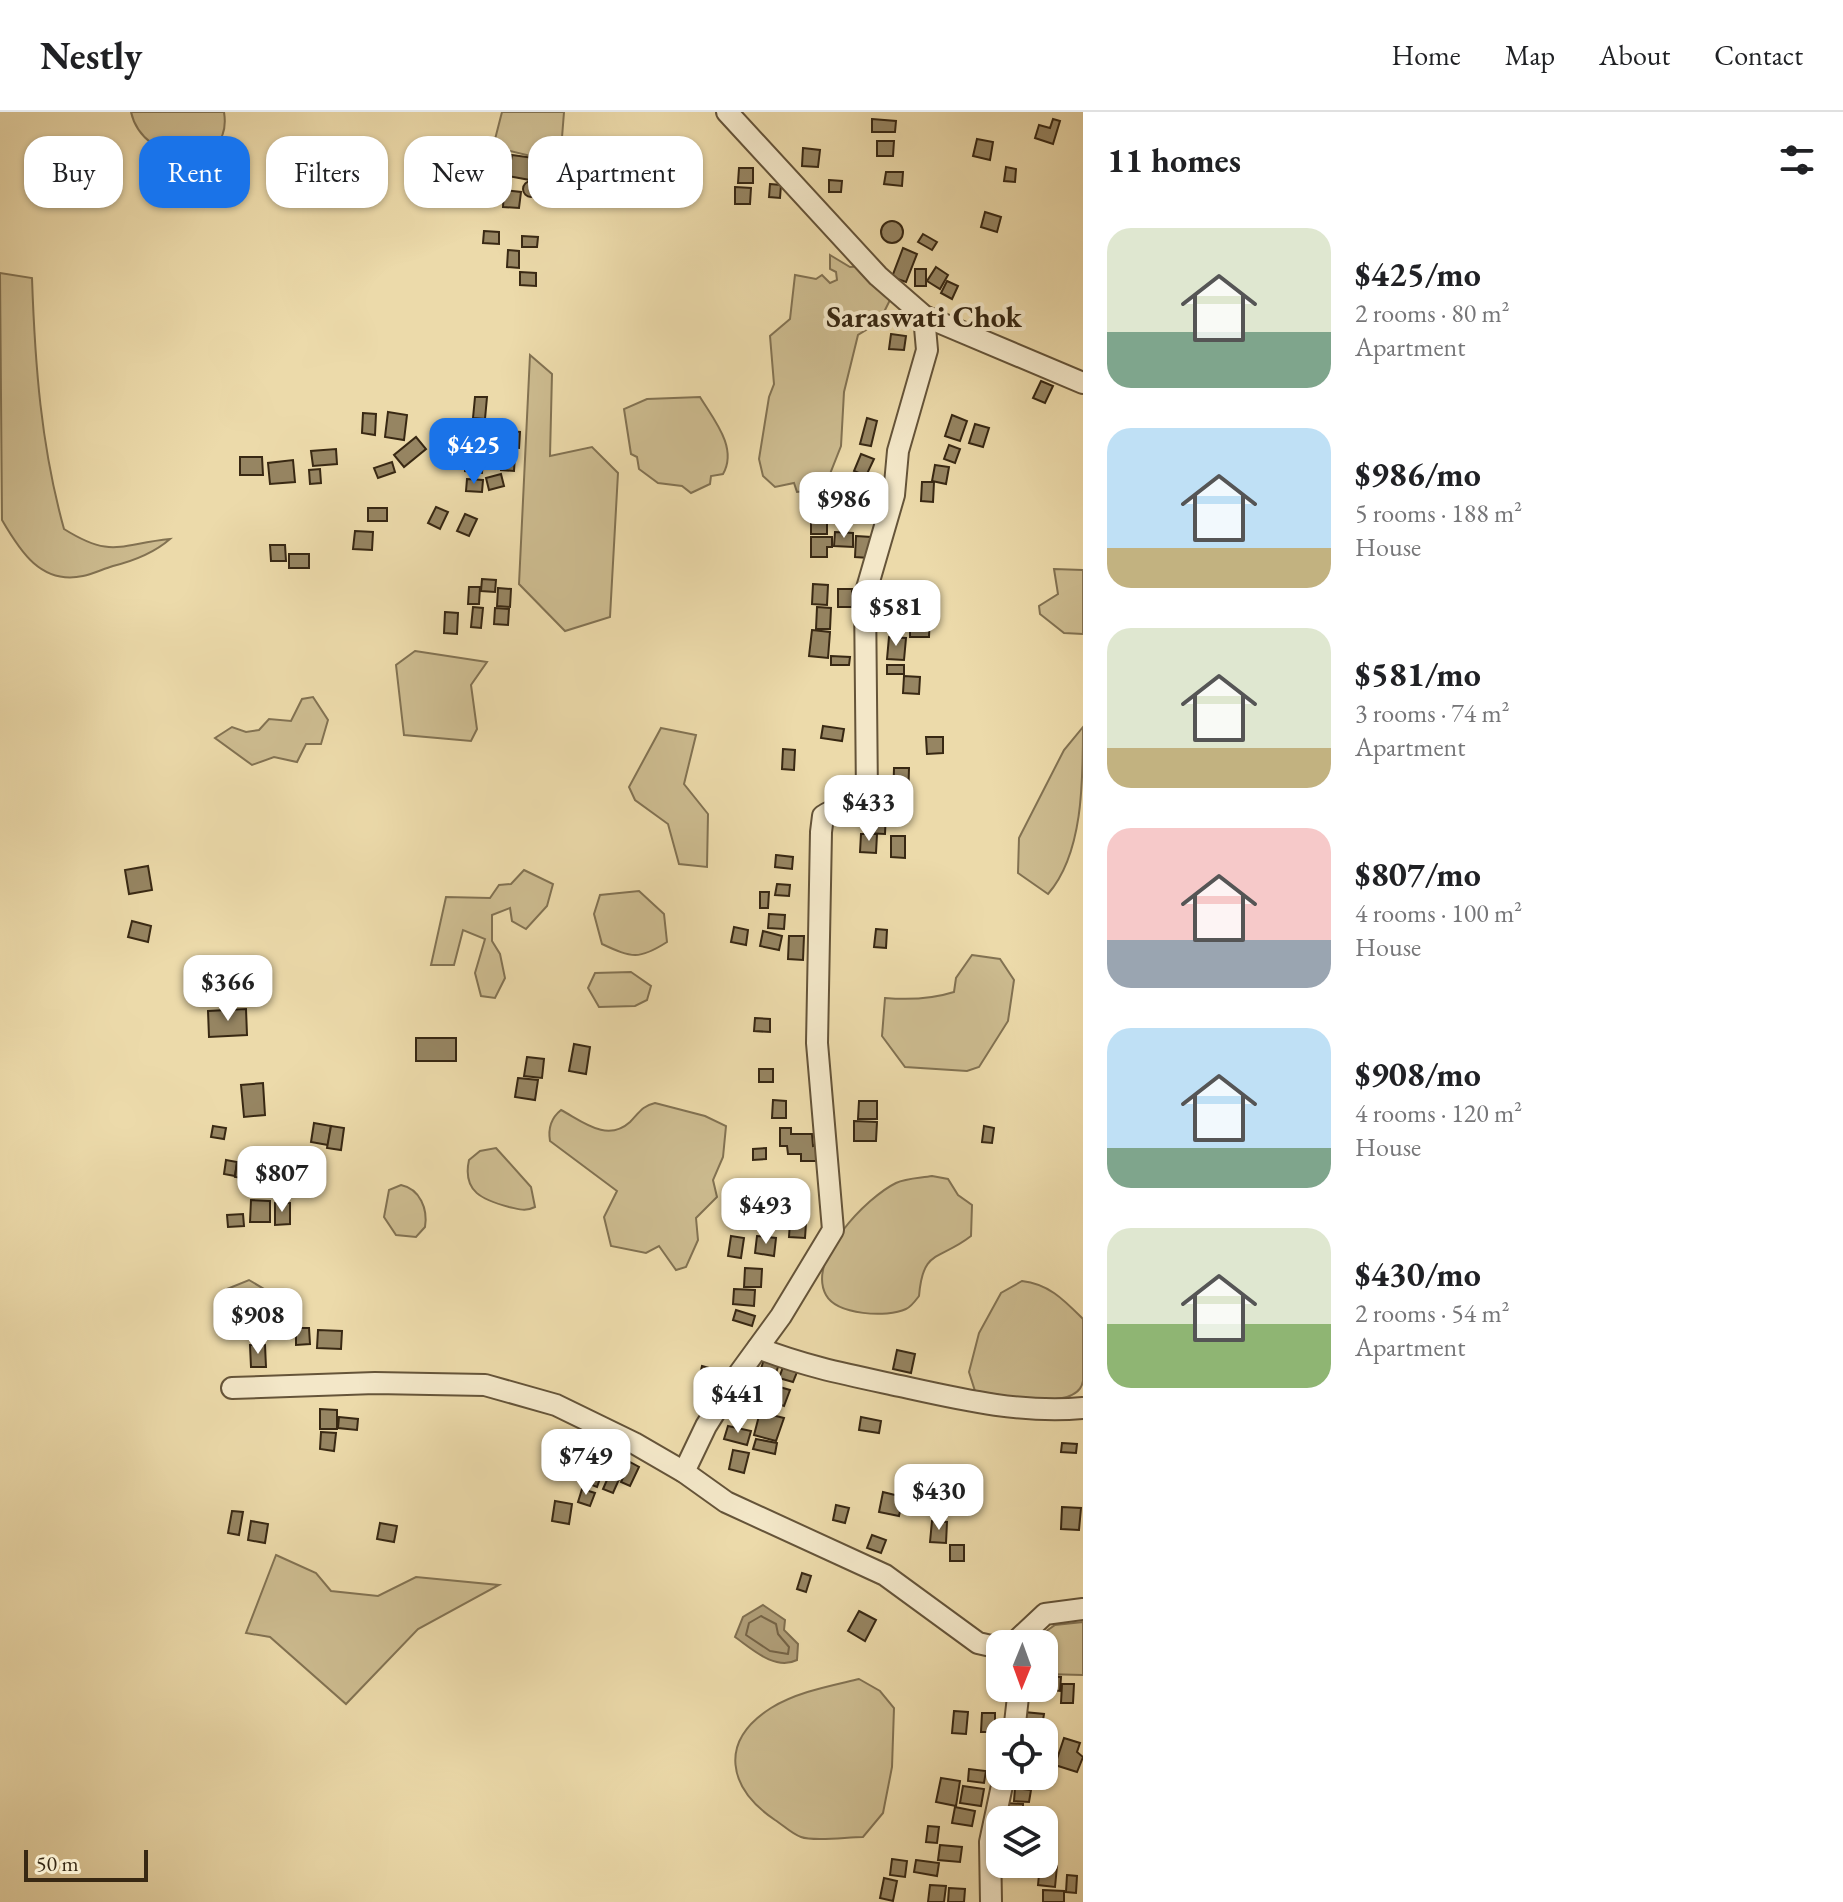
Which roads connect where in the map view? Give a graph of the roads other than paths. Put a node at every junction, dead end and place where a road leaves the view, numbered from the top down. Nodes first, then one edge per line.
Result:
1 (727, 112) edge
2 (924, 316) junction
3 (1083, 383) edge
4 (758, 1348) junction
5 (232, 1388) dead end
6 (1083, 1408) edge
7 (684, 1472) junction
8 (1083, 1609) edge
9 (1028, 1630) edge
10 (986, 1645) edge
11 (1001, 1790) edge
12 (991, 1902) edge

1 - 2 street
2 - 3 street
2 - 4 street
4 - 6 street
4 - 7 street
5 - 7 street
7 - 10 street
8 - 9 street
11 - 12 street

